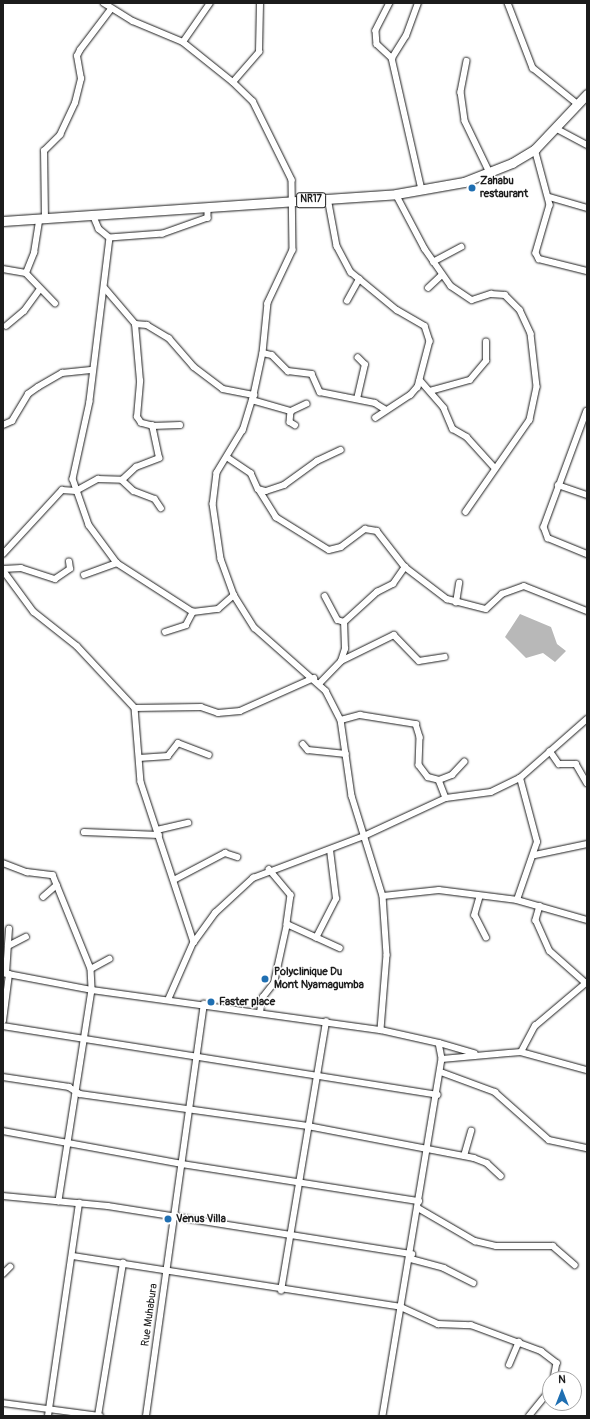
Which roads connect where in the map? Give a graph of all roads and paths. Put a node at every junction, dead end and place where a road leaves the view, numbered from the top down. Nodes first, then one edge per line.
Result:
1 (104, 3) edge
2 (210, 3) edge
3 (260, 3) edge
4 (390, 3) edge
5 (418, 3) edge
6 (508, 3) edge
7 (111, 9) junction
8 (183, 42) junction
9 (392, 58) junction
10 (467, 61) dead end
11 (233, 82) junction
12 (587, 94) edge
13 (579, 105) junction
14 (557, 129) junction
15 (587, 145) edge
16 (535, 149) junction
17 (490, 173) junction
18 (422, 190) junction
19 (396, 194) junction
20 (550, 197) junction
21 (328, 198) junction
22 (294, 202) junction
23 (208, 208) junction
24 (587, 208) edge
25 (94, 217) junction
26 (42, 220) junction
27 (3, 221) edge
28 (110, 238) junction
29 (461, 247) dead end
30 (433, 262) junction
31 (3, 269) edge
32 (587, 271) edge
33 (26, 273) junction
34 (441, 276) junction
35 (359, 279) junction
36 (104, 287) junction
37 (428, 288) dead end
38 (40, 289) junction
39 (347, 301) dead end
40 (55, 303) dead end
41 (135, 324) junction
42 (6, 326) dead end
43 (486, 342) dead end
44 (263, 353) junction
45 (358, 358) dead end
46 (93, 370) junction
47 (420, 380) junction
48 (430, 391) junction
49 (253, 397) junction
50 (357, 399) junction
51 (306, 404) dead end
52 (386, 410) junction
53 (291, 411) junction
54 (587, 411) edge
55 (376, 418) dead end
56 (180, 425) dead end
57 (295, 425) dead end
58 (3, 426) edge
59 (152, 426) junction
60 (580, 430) junction
61 (587, 433) edge
62 (341, 450) dead end
63 (227, 457) junction
64 (495, 468) junction
65 (122, 480) junction
66 (558, 485) junction
67 (76, 491) junction
68 (260, 491) junction
69 (587, 495) edge
70 (161, 508) dead end
71 (466, 512) dead end
72 (3, 554) edge
73 (587, 554) edge
74 (69, 562) dead end
75 (117, 563) junction
76 (405, 567) junction
77 (3, 570) edge
78 (84, 575) dead end
79 (459, 583) dead end
80 (234, 595) junction
81 (325, 596) dead end
82 (456, 602) junction
83 (587, 611) edge
84 (193, 612) junction
85 (344, 622) junction
86 (165, 632) dead end
87 (445, 657) dead end
88 (340, 661) junction
89 (314, 678) junction
90 (319, 684) junction
91 (135, 708) junction
92 (587, 719) edge
93 (341, 720) junction
94 (303, 744) dead end
95 (550, 751) junction
96 (346, 754) junction
97 (209, 755) dead end
98 (139, 758) junction
99 (464, 762) dead end
100 (520, 778) junction
101 (439, 780) junction
102 (587, 784) edge
103 (446, 798) junction
104 (188, 823) dead end
105 (84, 832) dead end
106 (158, 832) junction
107 (364, 836) junction
108 (587, 844) edge
109 (330, 850) junction
110 (535, 855) junction
111 (237, 857) dead end
112 (3, 863) edge
113 (269, 869) junction
114 (174, 880) junction
115 (57, 885) junction
116 (383, 896) junction
117 (43, 897) dead end
118 (480, 897) junction
119 (517, 900) junction
120 (540, 906) junction
121 (587, 920) edge
122 (287, 924) junction
123 (9, 929) dead end
124 (26, 937) dead end
125 (486, 937) dead end
126 (316, 938) junction
127 (194, 942) junction
128 (8, 946) junction
129 (340, 948) dead end
130 (109, 959) dead end
131 (91, 969) junction
132 (6, 974) edge
133 (586, 982) edge
134 (92, 990) junction
135 (169, 999) junction
136 (204, 1004) junction
137 (260, 1012) junction
138 (3, 1021) edge
139 (326, 1022) junction
140 (3, 1026) edge
141 (381, 1030) junction
142 (83, 1039) junction
143 (439, 1043) junction
144 (521, 1052) junction
145 (483, 1054) junction
146 (197, 1057) junction
147 (442, 1059) junction
148 (587, 1070) edge
149 (441, 1072) junction
150 (317, 1074) junction
151 (3, 1077) edge
152 (75, 1091) junction
153 (438, 1095) junction
154 (190, 1111) junction
155 (308, 1126) junction
156 (3, 1131) edge
157 (471, 1131) dead end
158 (67, 1143) junction
159 (587, 1148) edge
160 (428, 1149) junction
161 (464, 1156) junction
162 (182, 1164) junction
163 (501, 1176) dead end
164 (301, 1183) junction
165 (3, 1196) edge
166 (59, 1201) junction
167 (419, 1201) junction
168 (79, 1203) junction
169 (418, 1208) junction
170 (172, 1217) junction
171 (290, 1235) junction
172 (73, 1256) junction
173 (411, 1256) junction
174 (123, 1263) junction
175 (575, 1265) dead end
176 (10, 1267) dead end
177 (166, 1268) junction
178 (3, 1274) edge
179 (473, 1283) dead end
180 (282, 1291) junction
181 (401, 1307) junction
182 (519, 1342) junction
183 (509, 1364) dead end
184 (555, 1371) edge
185 (542, 1400) edge
186 (3, 1403) edge
187 (50, 1408) junction
188 (48, 1416) edge
189 (98, 1416) edge
190 (146, 1416) edge
191 (383, 1416) edge
192 (529, 1416) edge

1 - 7 street
2 - 8 street
3 - 11 street
4 - 9 street
5 - 9 street
6 - 13 street
7 - 8 street
7 - 26 street
8 - 11 street
9 - 18 street
10 - 17 street
11 - 22 street
12 - 13 main road, NR17
13 - 14 main road, NR17
14 - 15 street
14 - 16 main road, NR17
16 - 17 main road, NR17
16 - 20 street
17 - 18 main road, NR17
18 - 19 main road, NR17
19 - 21 main road, NR17
19 - 30 street
20 - 24 street
20 - 32 street
21 - 22 main road, NR17
21 - 35 street
22 - 23 main road, NR17
22 - 44 street
23 - 25 main road, NR17
23 - 28 street
25 - 26 main road, NR17
25 - 28 street
26 - 27 main road, NR17
26 - 33 street
28 - 36 street
29 - 30 street
30 - 34 street
31 - 33 street
33 - 38 street
34 - 37 street
34 - 64 street
35 - 39 street
35 - 47 street
36 - 41 street
36 - 46 street
38 - 40 street
38 - 42 street
41 - 49 street
41 - 59 street
43 - 48 street
44 - 49 street
44 - 50 street
45 - 50 street
46 - 58 street
46 - 67 street
47 - 48 street
47 - 52 street
48 - 64 street
49 - 53 street
49 - 63 street
50 - 52 street
51 - 53 street
52 - 55 street
53 - 57 street
54 - 60 street
56 - 59 street
59 - 65 street
60 - 61 street
60 - 66 street
62 - 68 street
63 - 68 street
63 - 80 street
64 - 71 street
65 - 67 street
65 - 70 street
66 - 69 street
66 - 73 street
67 - 72 street
67 - 75 street
68 - 76 street
74 - 77 street
75 - 78 street
75 - 84 street
76 - 82 street
76 - 85 street
77 - 91 street
79 - 82 street
80 - 84 street
80 - 89 street
81 - 85 street
82 - 83 street
84 - 86 street
85 - 88 street
87 - 88 street
88 - 90 street
89 - 90 street
89 - 91 street
90 - 93 street
91 - 98 street
92 - 95 street
93 - 96 street
93 - 101 street
94 - 96 street
95 - 100 street
95 - 102 street
96 - 107 street
97 - 98 street
98 - 106 street
99 - 101 street
100 - 103 street
100 - 110 street
101 - 103 street
103 - 107 street
104 - 106 street
105 - 106 street
106 - 114 street
107 - 109 street
107 - 116 street
108 - 110 street
109 - 113 street
109 - 126 street
110 - 119 street
111 - 114 street
112 - 115 street
113 - 122 street
113 - 127 street
114 - 127 street
115 - 117 street
115 - 131 street
116 - 118 street
116 - 141 street
118 - 119 street
118 - 125 street
119 - 120 street
120 - 121 street
120 - 133 street
122 - 126 street
122 - 137 street
123 - 128 street
124 - 128 street
126 - 129 street
127 - 135 street
128 - 132 street
130 - 131 street
131 - 134 street
132 - 134 street
132 - 138 street
133 - 144 street
134 - 135 street
134 - 142 street
135 - 136 street
136 - 137 street
136 - 146 street, Rue Muhabura
137 - 139 street
139 - 141 street
139 - 150 street
140 - 142 street
141 - 143 street
142 - 146 street
142 - 152 street
143 - 145 street
143 - 147 street
144 - 145 street
144 - 148 street
145 - 147 street
146 - 150 street
146 - 154 street, Rue Muhabura
147 - 149 street
149 - 153 street
149 - 159 street
150 - 153 street
150 - 155 street
151 - 152 street
152 - 154 street
152 - 158 street
153 - 160 street
154 - 155 street
154 - 162 street, Rue Muhabura
155 - 160 street
155 - 164 street
156 - 158 street
157 - 161 street
158 - 162 street
158 - 166 street
160 - 161 street
160 - 167 street
161 - 163 street
162 - 164 street
162 - 170 street, Rue Muhabura
164 - 167 street
164 - 171 street
165 - 166 street
166 - 168 street
167 - 169 street
168 - 170 street
168 - 172 street
169 - 173 street
169 - 175 street
170 - 171 street
170 - 177 street, Rue Muhabura
171 - 173 street
171 - 180 street
172 - 174 street
172 - 187 street
173 - 179 street
173 - 181 street
174 - 177 street
174 - 189 street
176 - 178 street
177 - 180 street
177 - 190 street, Rue Muhabura
180 - 181 street
181 - 182 street
181 - 191 street
182 - 183 street
182 - 184 street
185 - 192 street
186 - 187 street
187 - 188 street
187 - 189 street

